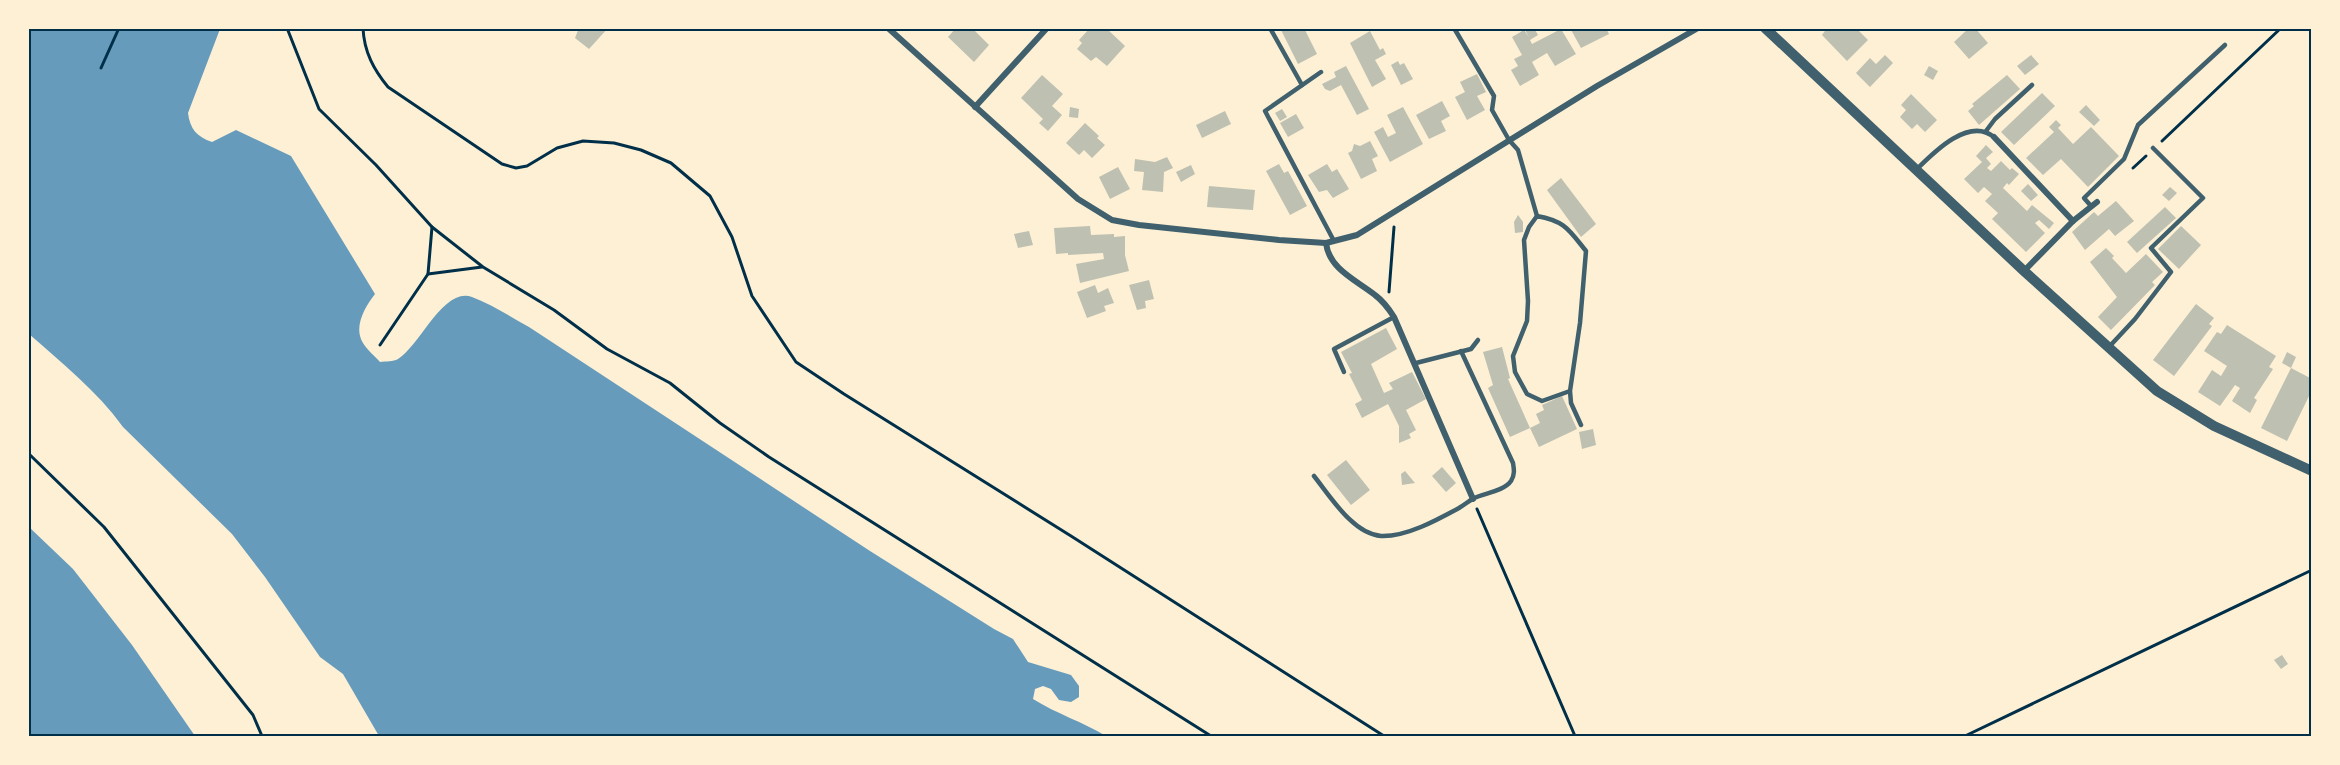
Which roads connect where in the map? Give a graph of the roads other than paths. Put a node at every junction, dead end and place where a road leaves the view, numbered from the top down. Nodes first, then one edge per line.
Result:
1 (888, 28) edge
2 (1047, 28) edge
3 (1270, 28) edge
4 (1454, 28) edge
5 (1698, 28) edge
6 (1765, 28) edge
7 (2225, 45) dead end
8 (1321, 72) dead end
9 (1302, 85) junction
10 (2032, 86) dead end
11 (975, 107) junction
12 (1986, 131) junction
13 (1994, 137) joint
14 (1509, 140) junction
15 (2154, 148) road end
16 (1917, 169) junction
17 (2094, 204) joint
18 (1537, 216) junction
19 (2073, 221) junction
20 (1334, 242) junction
21 (1326, 243) junction
22 (2024, 271) junction
23 (1394, 317) junction
24 (1478, 340) dead end
25 (2108, 348) junction
26 (1461, 351) junction
27 (1416, 363) junction
28 (1344, 372) dead end
29 (1570, 391) junction
30 (1581, 425) dead end
31 (2312, 471) edge
32 (1314, 476) dead end
33 (1473, 499) junction

1 - 11 street
2 - 11 street
3 - 9 lane
4 - 14 lane
5 - 14 street
6 - 16 street
7 - 17 lane
8 - 9 lane
9 - 20 lane
10 - 12 lane
11 - 21 street
12 - 13 lane
12 - 16 lane
13 - 19 street
14 - 18 lane
14 - 20 street
15 - 25 lane
16 - 22 street
17 - 19 street
18 - 29 lane
18 - 29 lane
19 - 22 street
20 - 21 street
21 - 23 street
22 - 25 street
23 - 27 street
23 - 28 lane
24 - 26 lane
25 - 31 street
26 - 27 lane
26 - 33 lane
27 - 33 street
29 - 30 lane
32 - 33 lane

